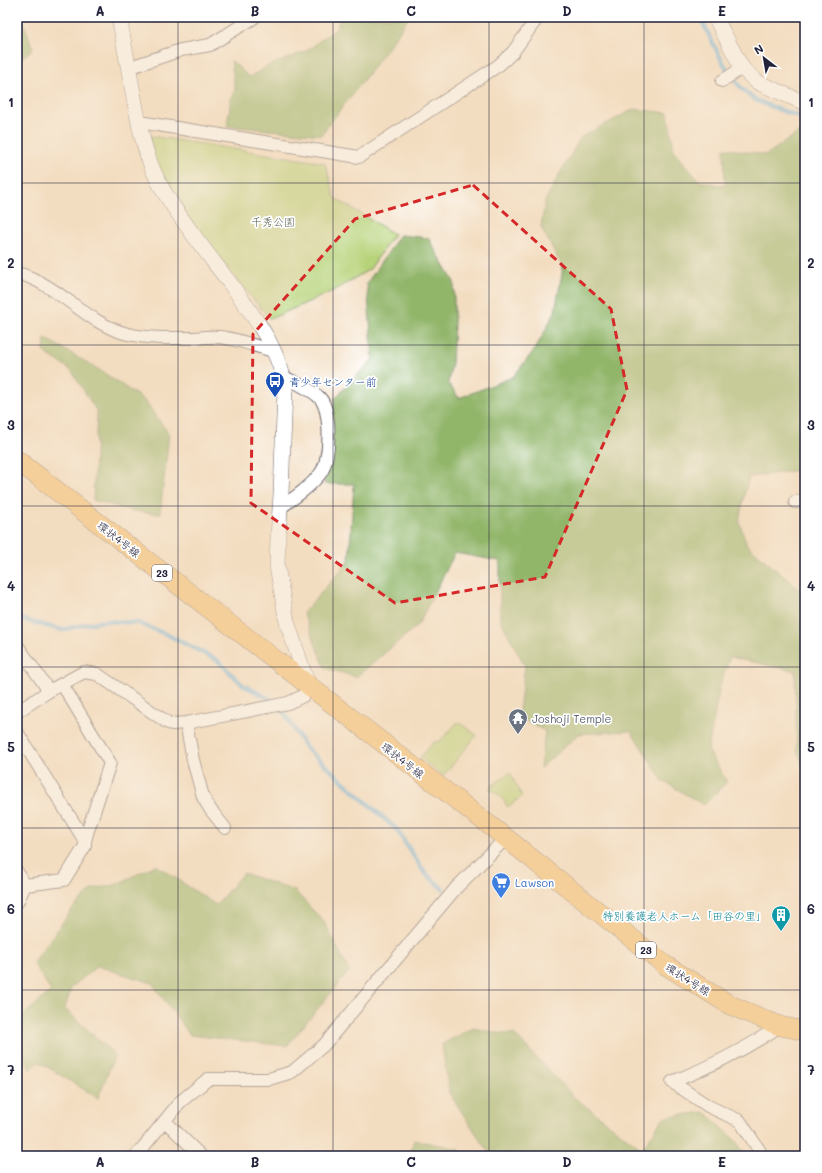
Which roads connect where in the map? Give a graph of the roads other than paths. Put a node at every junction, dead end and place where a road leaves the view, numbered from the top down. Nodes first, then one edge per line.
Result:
1 (119, 17) edge
2 (255, 17) edge
3 (538, 17) edge
4 (715, 17) edge
5 (128, 68) junction
6 (739, 70) junction
7 (722, 80) dead end
8 (805, 102) edge
9 (139, 122) junction
10 (17, 273) edge
11 (273, 351) junction
12 (284, 377) junction
13 (17, 460) edge
14 (280, 508) junction
15 (17, 645) edge
16 (62, 684) junction
17 (308, 685) junction
18 (49, 691) junction
19 (17, 712) edge
20 (186, 723) junction
21 (17, 732) edge
22 (225, 828) dead end
23 (506, 838) junction
24 (85, 841) junction
25 (17, 872) edge
26 (25, 885) junction
27 (17, 903) edge
28 (780, 1026) junction
29 (805, 1031) edge
30 (165, 1121) junction
31 (136, 1156) edge
32 (201, 1156) edge
33 (763, 1156) edge

1 - 5 street
2 - 5 street
3 - 9 street
4 - 6 street
5 - 9 street
6 - 7 street
6 - 8 street
9 - 11 street
10 - 11 street
11 - 12 street
12 - 14 street
12 - 14 street
13 - 17 main road, 環状4号線 / 23
14 - 17 street
15 - 18 street
16 - 18 street
16 - 20 street
16 - 24 street
17 - 20 street
17 - 23 main road, 環状4号線 / 23
18 - 19 street
20 - 22 street
21 - 24 street
23 - 28 main road, 環状4号線 / 23
23 - 30 street
24 - 26 street
25 - 26 street
26 - 27 street
28 - 29 main road, 環状4号線 / 23
28 - 33 street
30 - 31 street
30 - 32 street

